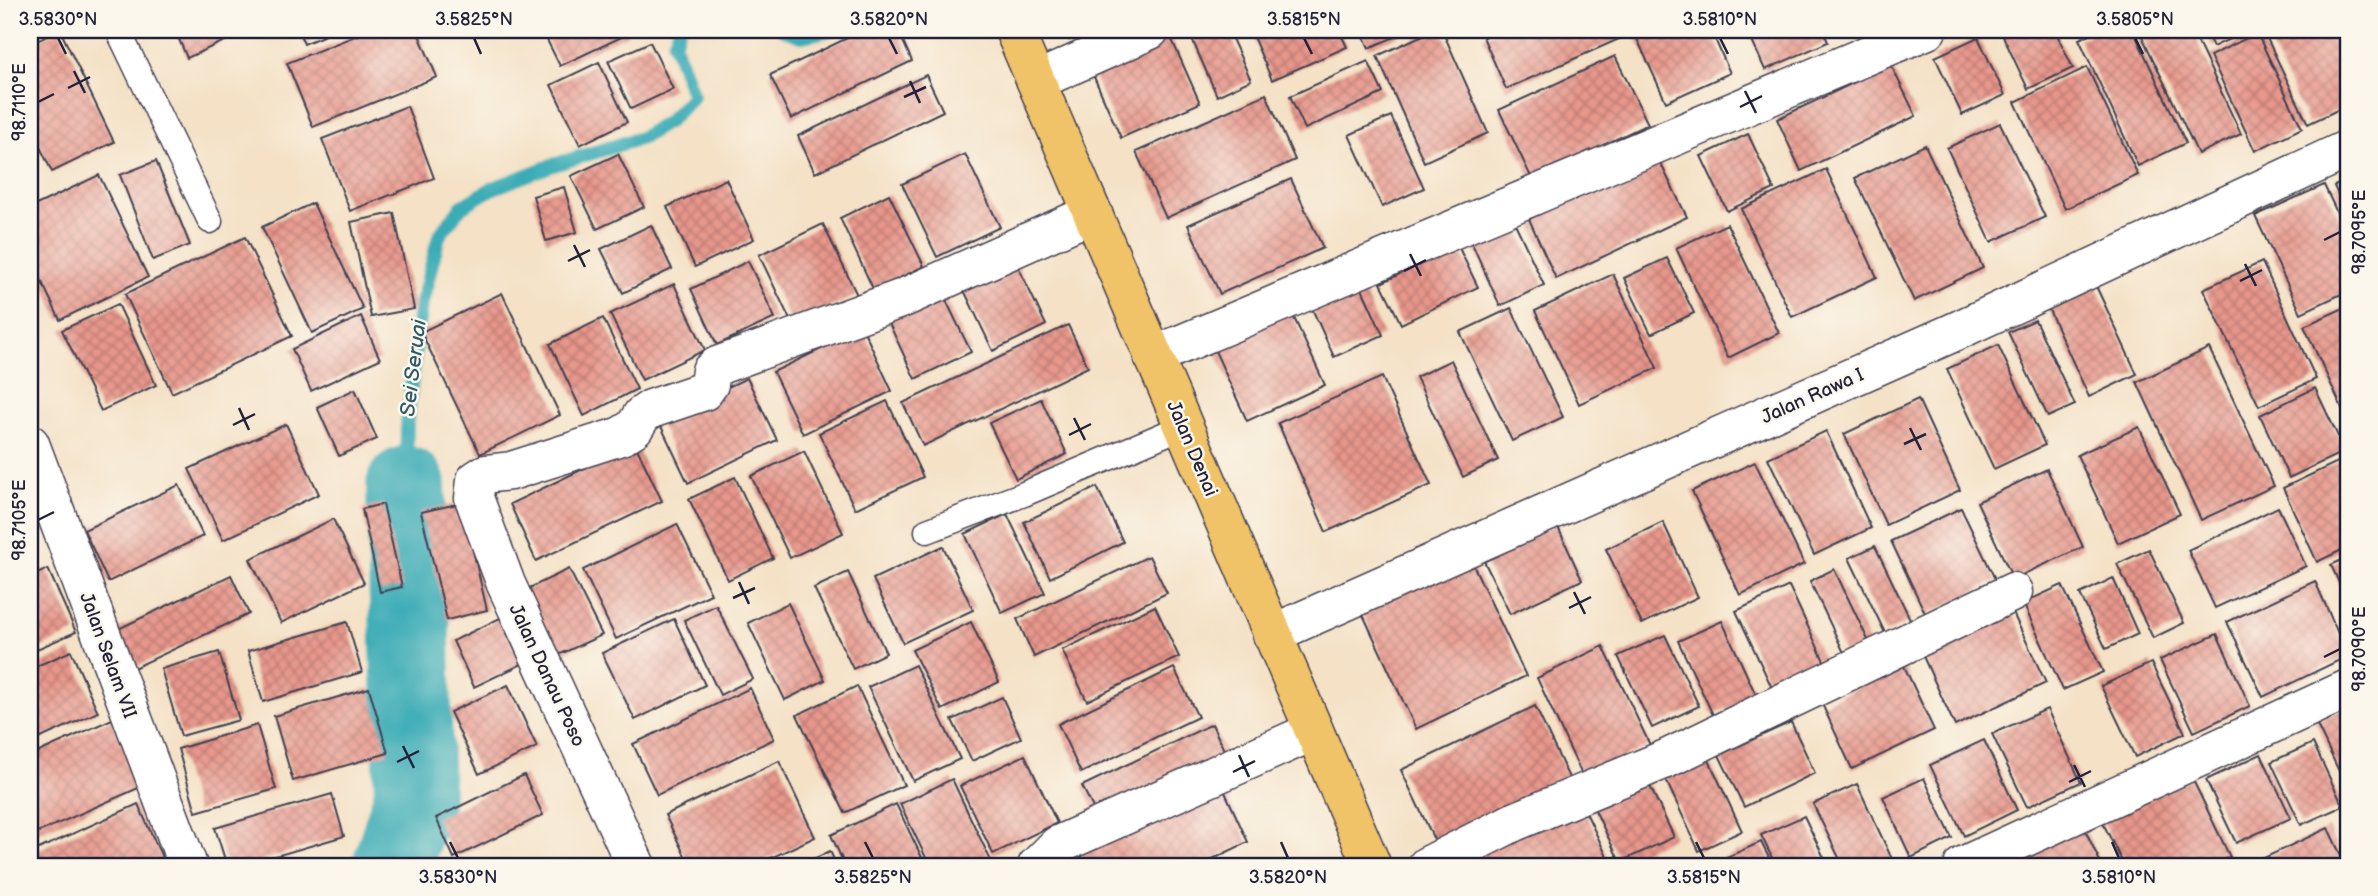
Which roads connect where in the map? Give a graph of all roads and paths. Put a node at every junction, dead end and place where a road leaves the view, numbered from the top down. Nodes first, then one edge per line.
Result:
1 (118, 30) edge
2 (1014, 30) edge
3 (1150, 30) edge
4 (1927, 30) edge
5 (1036, 81) junction
6 (2348, 149) edge
7 (1093, 213) junction
8 (210, 221) dead end
9 (1153, 356) junction
10 (1184, 426) junction
11 (30, 444) edge
12 (927, 531) dead end
13 (2013, 592) dead end
14 (1272, 634) junction
15 (2348, 689) edge
16 (1314, 731) junction
17 (188, 866) edge
18 (636, 866) edge
19 (1037, 866) edge
20 (1372, 866) edge
21 (1427, 866) edge
22 (1963, 866) edge

1 - 8 lane
2 - 5 main road, Jalan Denai
3 - 5 street
4 - 9 street
5 - 7 main road, Jalan Denai
6 - 14 street, Jalan Rawa I
7 - 9 main road, Jalan Denai
7 - 18 street, Jalan Danau Poso
9 - 10 main road, Jalan Denai
10 - 12 lane
10 - 14 main road, Jalan Denai
11 - 17 street, Jalan Selam VII
13 - 21 street
14 - 16 main road, Jalan Denai
15 - 22 street
16 - 19 street
16 - 20 main road, Jalan Denai

